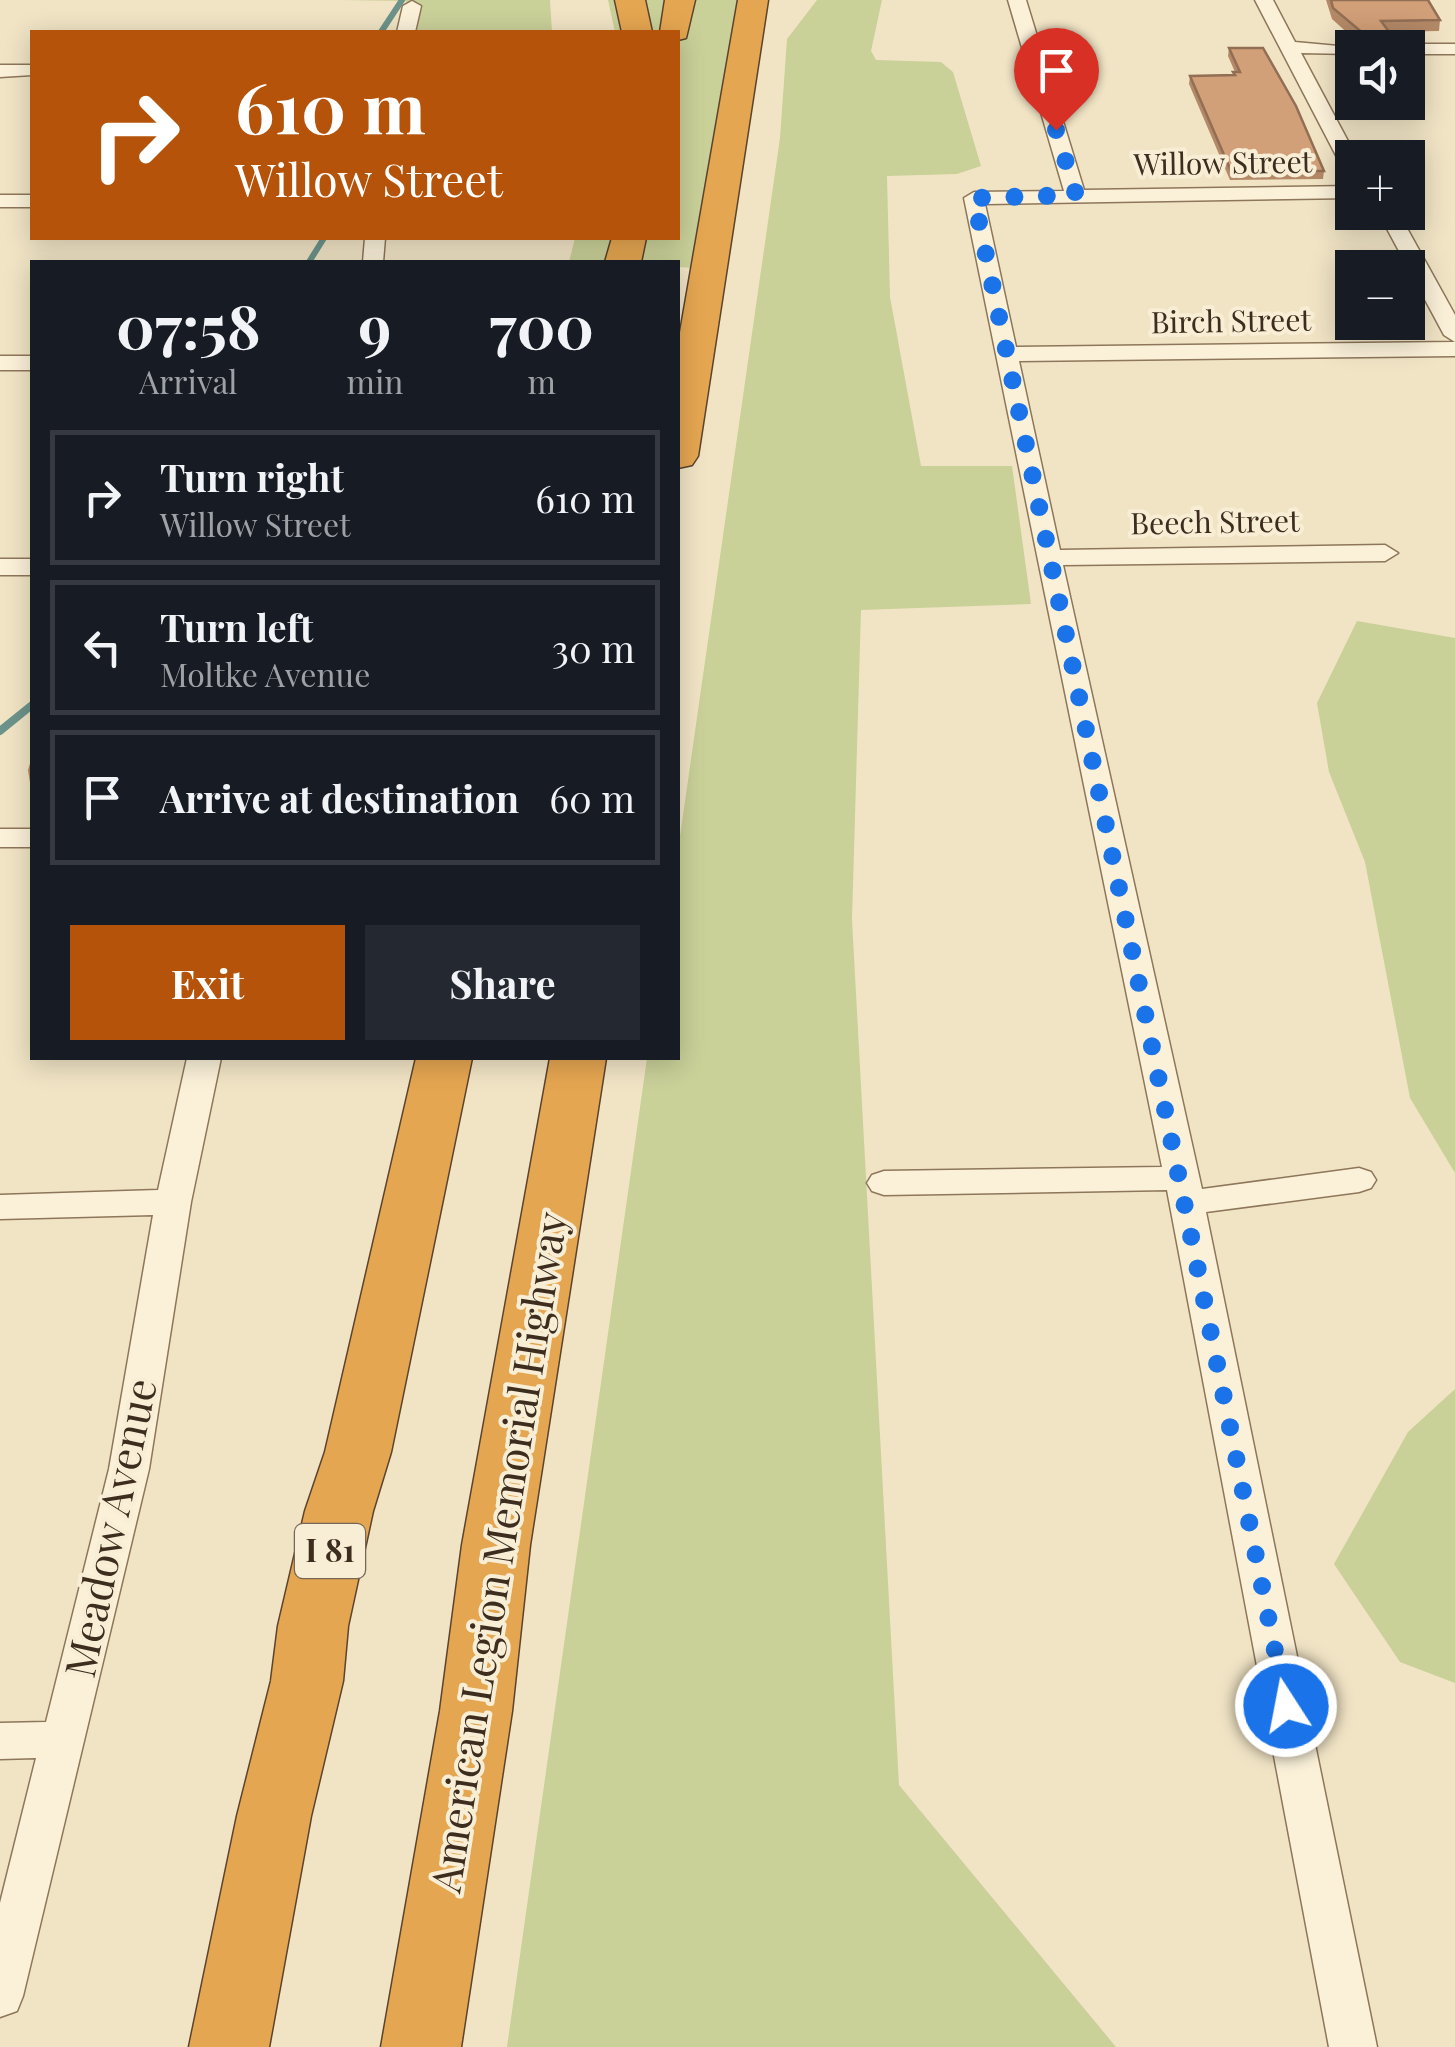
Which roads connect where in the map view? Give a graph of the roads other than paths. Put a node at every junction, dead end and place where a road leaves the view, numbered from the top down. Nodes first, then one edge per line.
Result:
1 (630, 0) edge
2 (680, 0) edge
3 (753, 0) edge
4 (1017, 0) edge
5 (1264, 0) edge
6 (412, 6) dead end
7 (784, 8) dead end
8 (406, 30) edge
9 (636, 30) edge
10 (675, 30) edge
11 (1288, 47) junction
12 (1335, 48) edge
13 (1425, 49) edge
14 (1455, 49) edge
15 (0, 70) edge
16 (30, 70) edge
17 (740, 74) junction
18 (1338, 140) edge
19 (1335, 192) edge
20 (1076, 195) junction
21 (30, 201) edge
22 (0, 202) edge
23 (1398, 230) edge
24 (1455, 335) edge
25 (1455, 349) edge
26 (1007, 354) junction
27 (30, 362) edge
28 (0, 363) edge
29 (680, 444) edge
30 (1385, 552) dead end
31 (1047, 558) junction
32 (30, 567) edge
33 (0, 568) edge
34 (0, 838) edge
35 (30, 838) edge
36 (204, 1060) edge
37 (444, 1060) edge
38 (578, 1060) edge
39 (1360, 1180) dead end
40 (884, 1183) dead end
41 (1184, 1190) junction
42 (173, 1202) junction
43 (0, 1208) edge
44 (66, 1740) junction
45 (0, 1742) edge
46 (0, 1996) edge
47 (229, 2047) edge
48 (421, 2047) edge
49 (1353, 2047) edge

1 - 9 highway
2 - 10 highway
3 - 17 highway
4 - 20 street
5 - 11 street
6 - 8 street
7 - 17 highway
11 - 12 street
11 - 18 street
13 - 14 street
15 - 16 street
17 - 29 highway
19 - 20 street, Willow Street
20 - 26 street, Willow Street
21 - 22 street
23 - 24 street
25 - 26 street, Birch Street
26 - 31 street
27 - 28 street
30 - 31 street, Beech Street
31 - 41 street
32 - 33 street
34 - 35 street
36 - 42 street, Meadow Avenue
37 - 47 highway, I 81
38 - 48 highway, American Legion Memorial Highway
39 - 41 street
40 - 41 street
41 - 49 street
42 - 43 street
42 - 44 street, Meadow Avenue
44 - 45 street
44 - 46 street, Meadow Avenue

